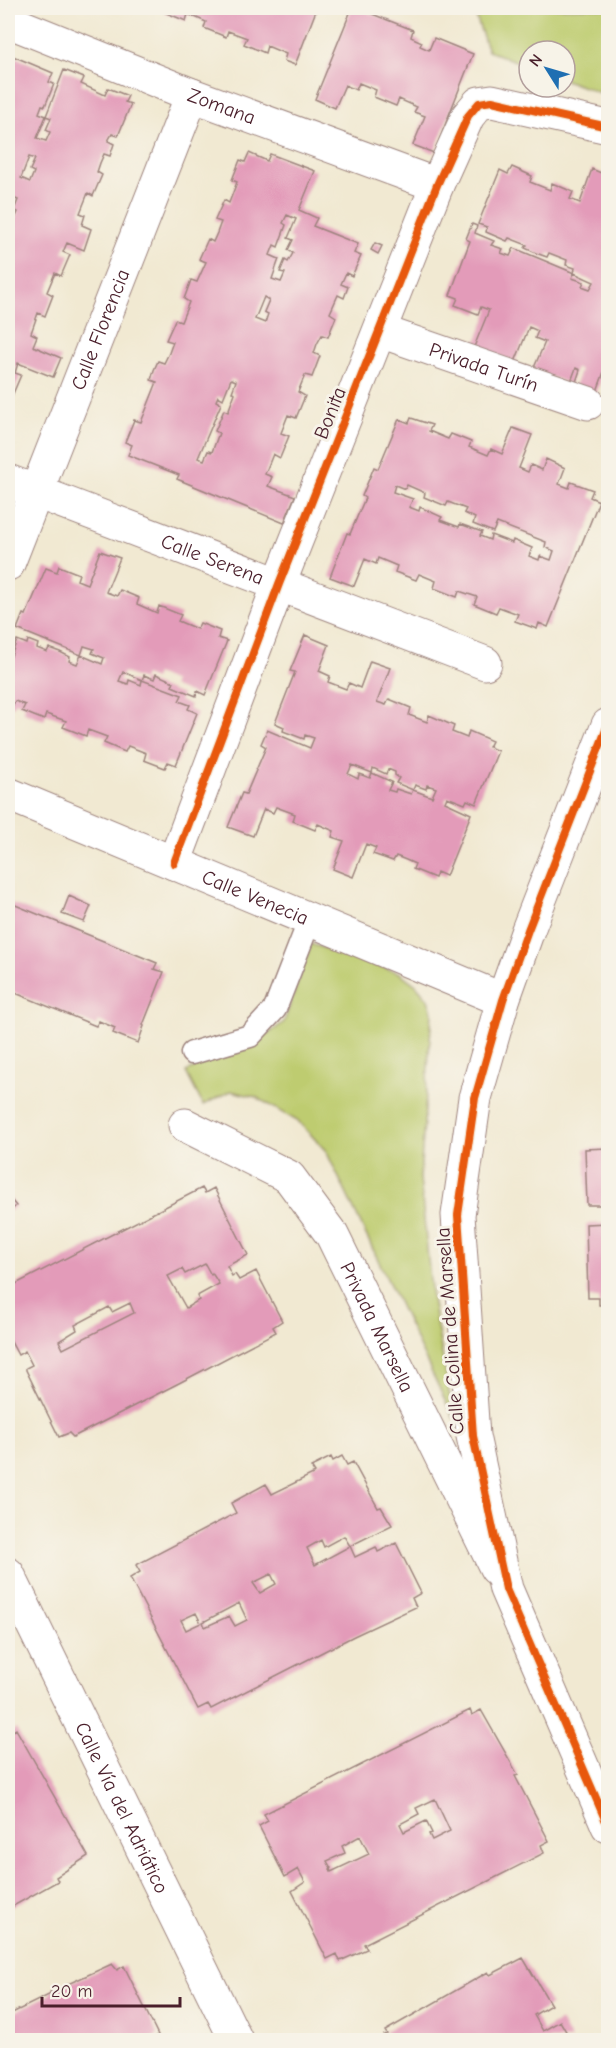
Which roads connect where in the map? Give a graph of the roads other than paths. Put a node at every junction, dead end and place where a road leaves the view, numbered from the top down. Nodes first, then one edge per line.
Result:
1 (8, 21) edge
2 (192, 95) junction
3 (609, 127) edge
4 (437, 185) junction
5 (380, 331) junction
6 (588, 403) dead end
7 (22, 486) edge
8 (8, 564) edge
9 (279, 584) junction
10 (485, 663) dead end
11 (609, 725) edge
12 (602, 763) edge
13 (8, 794) edge
14 (174, 863) junction
15 (310, 919) junction
16 (503, 1000) junction
17 (192, 1053) dead end
18 (185, 1125) dead end
19 (8, 1574) edge
20 (506, 1589) junction
21 (609, 1826) edge
22 (236, 2040) edge

1 - 2 street, Zomana
2 - 4 street, Zomana
2 - 7 street, Calle Florencia
3 - 4 street, Bonita
4 - 5 street, Bonita
5 - 6 street, Privada Turín
5 - 9 street, Bonita
7 - 8 street, Calle Florencia
7 - 9 street, Calle Serena
9 - 10 street, Calle Serena
9 - 14 street, Bonita
11 - 12 street, Calle Colina de Marsella
12 - 16 street, Calle Colina de Marsella
13 - 14 street, Calle Venecia
14 - 15 street, Calle Venecia
15 - 16 street, Calle Venecia
15 - 17 lane
16 - 20 street, Calle Colina de Marsella
18 - 20 street, Privada Marsella
19 - 22 street, Calle Vía del Adriático
20 - 21 street, Calle Colina de Marsella

